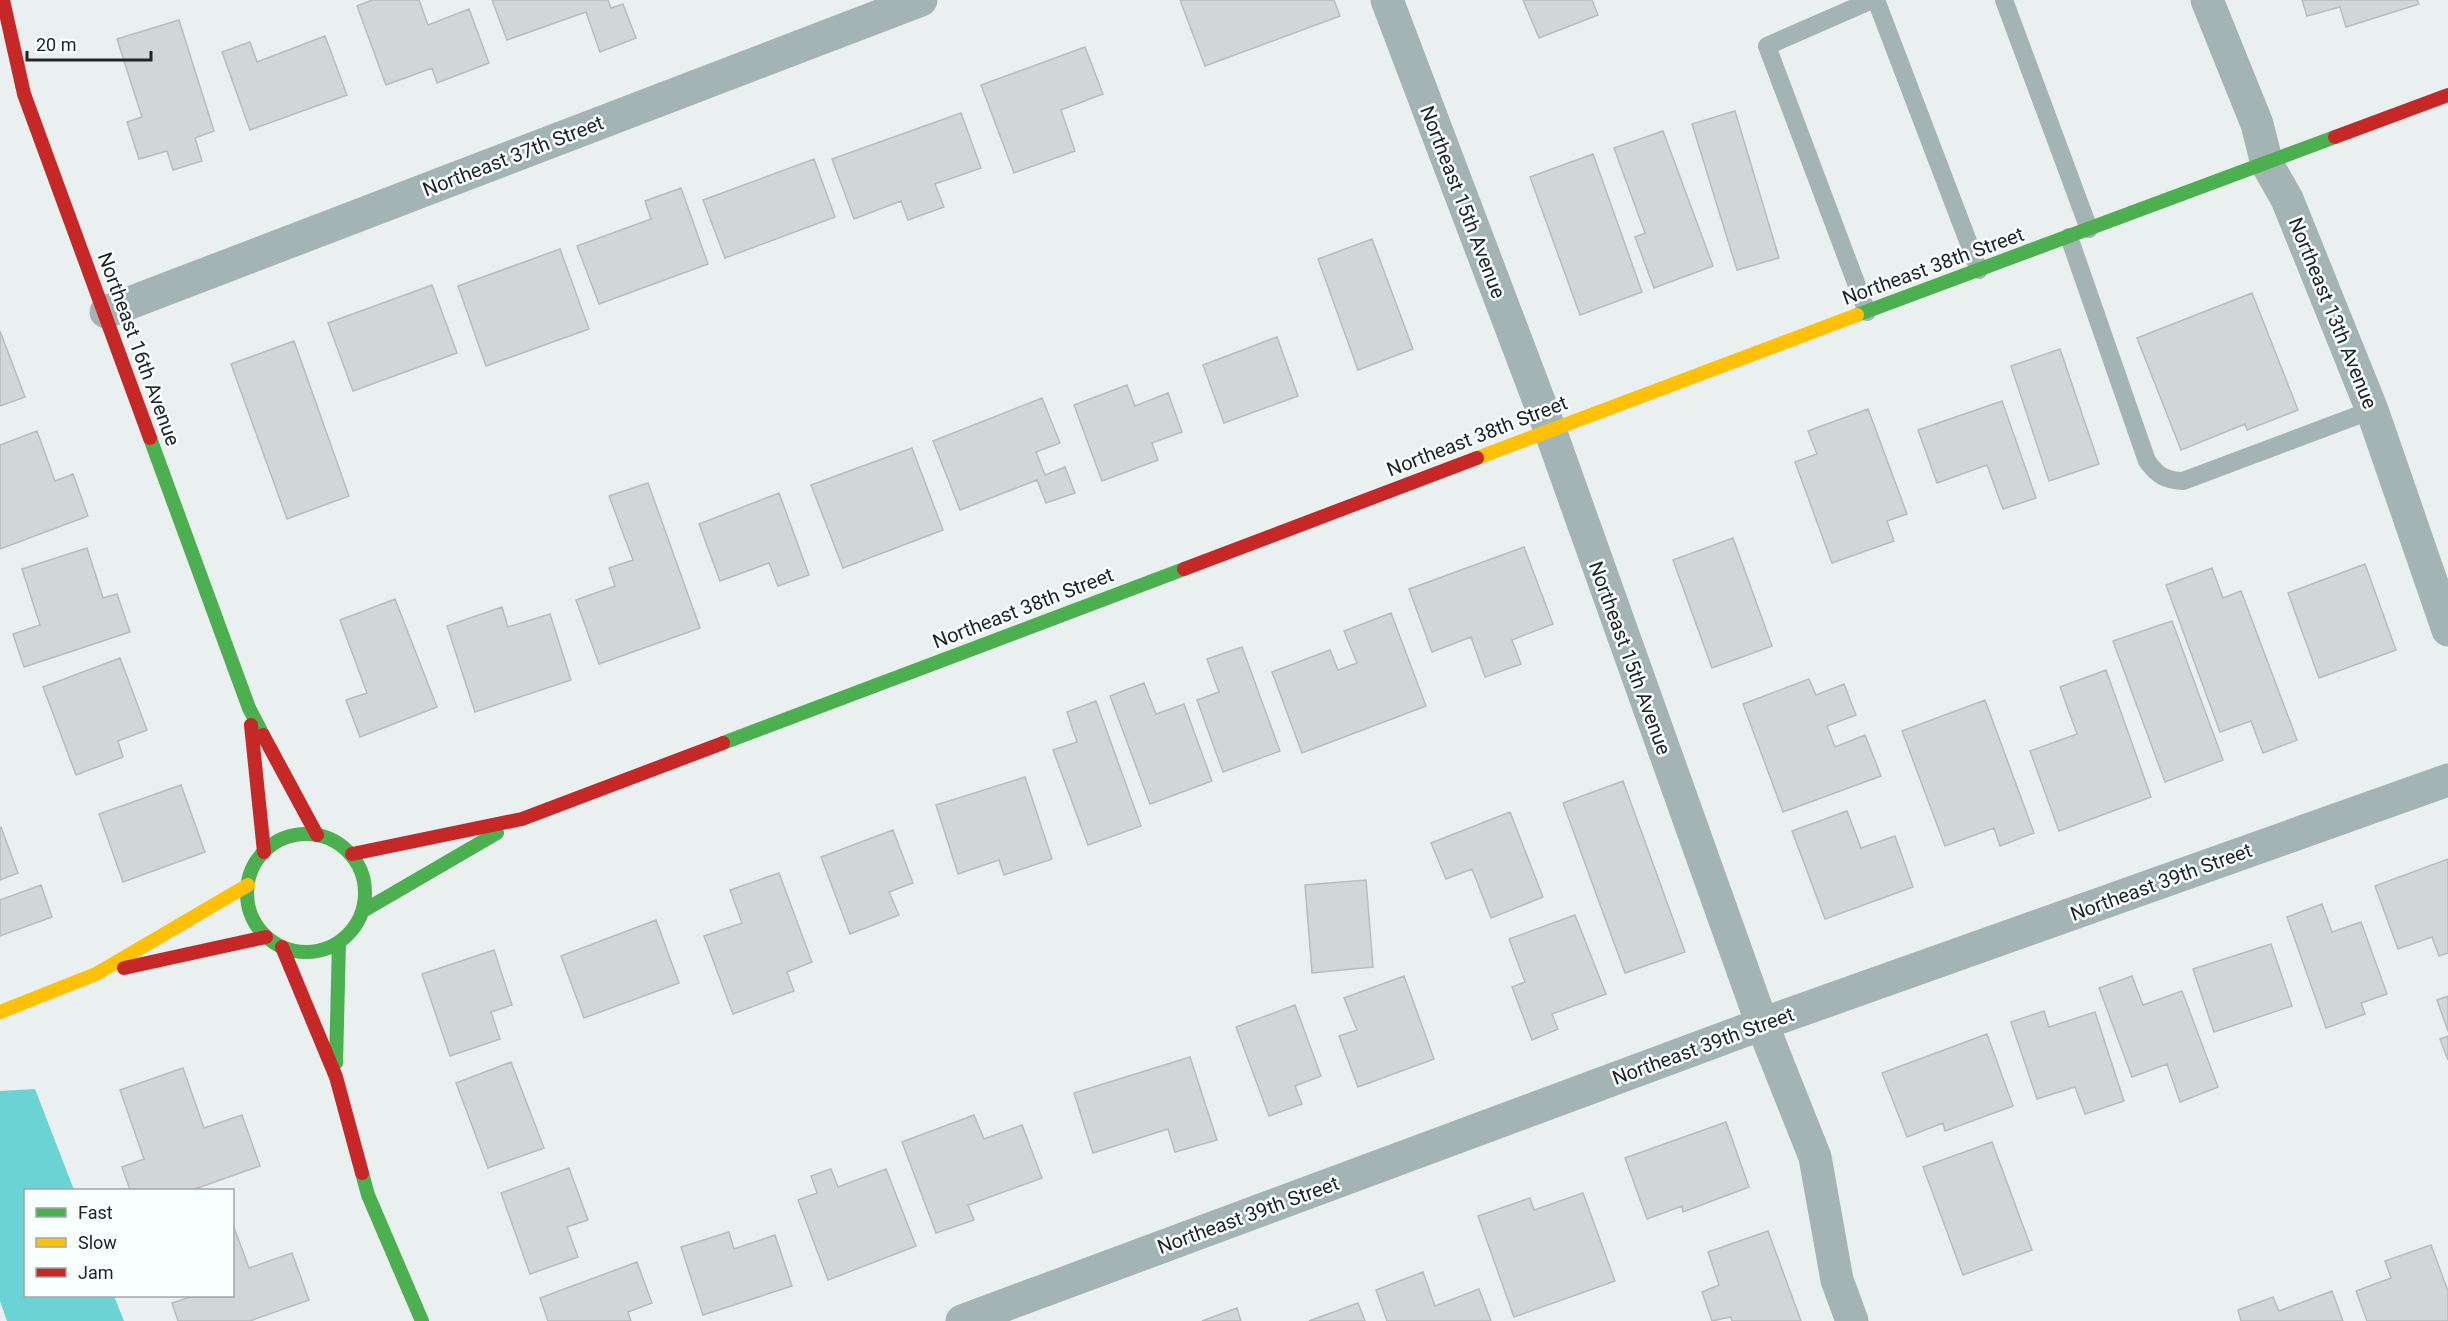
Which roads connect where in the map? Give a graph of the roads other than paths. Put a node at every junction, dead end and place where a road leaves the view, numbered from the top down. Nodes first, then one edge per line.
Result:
1 (3, 0) edge
2 (921, 0) edge
3 (1387, 0) edge
4 (1874, 0) edge
5 (2004, 0) edge
6 (2207, 0) edge
7 (2448, 95) edge
8 (2267, 164) junction
9 (2089, 229) junction
10 (2069, 237) junction
11 (1979, 270) junction
12 (106, 312) junction
13 (1867, 312) junction
14 (2372, 410) junction
15 (1550, 430) junction
16 (2448, 630) edge
17 (249, 708) junction
18 (2448, 780) edge
19 (522, 819) junction
20 (317, 835) junction
21 (264, 852) junction
22 (352, 854) junction
23 (248, 885) junction
24 (363, 911) junction
25 (266, 937) junction
26 (339, 942) junction
27 (282, 947) junction
28 (96, 974) junction
29 (0, 1012) edge
30 (1762, 1024) junction
31 (336, 1077) junction
32 (422, 1321) edge
33 (962, 1321) edge
34 (1852, 1321) edge

1 - 12 street, Northeast 16th Avenue
2 - 12 street, Northeast 37th Street
3 - 15 street, Northeast 15th Avenue
4 - 11 lane
4 - 13 lane
5 - 9 lane
6 - 8 street, Northeast 13th Avenue
7 - 8 street, Northeast 38th Street
8 - 9 street, Northeast 38th Street
8 - 14 street, Northeast 13th Avenue
9 - 10 street, Northeast 38th Street
10 - 11 street, Northeast 38th Street
10 - 14 lane
11 - 13 street, Northeast 38th Street
12 - 17 street, Northeast 16th Avenue
13 - 15 street, Northeast 38th Street
14 - 16 street, Northeast 13th Avenue
15 - 19 street, Northeast 38th Street
15 - 30 street, Northeast 15th Avenue
17 - 20 street, Northeast 16th Avenue
17 - 21 street, Northeast 16th Avenue
18 - 30 street, Northeast 39th Street
19 - 22 street, Northeast 38th Street
19 - 24 street, Northeast 38th Street
20 - 21 street
20 - 22 street
21 - 23 street
22 - 24 street
23 - 25 street
23 - 28 street
24 - 26 street
25 - 27 street
25 - 28 street
26 - 27 street
26 - 31 street
27 - 31 street
28 - 29 street
30 - 33 street, Northeast 39th Street
30 - 34 street, Northeast 15th Avenue
31 - 32 street

